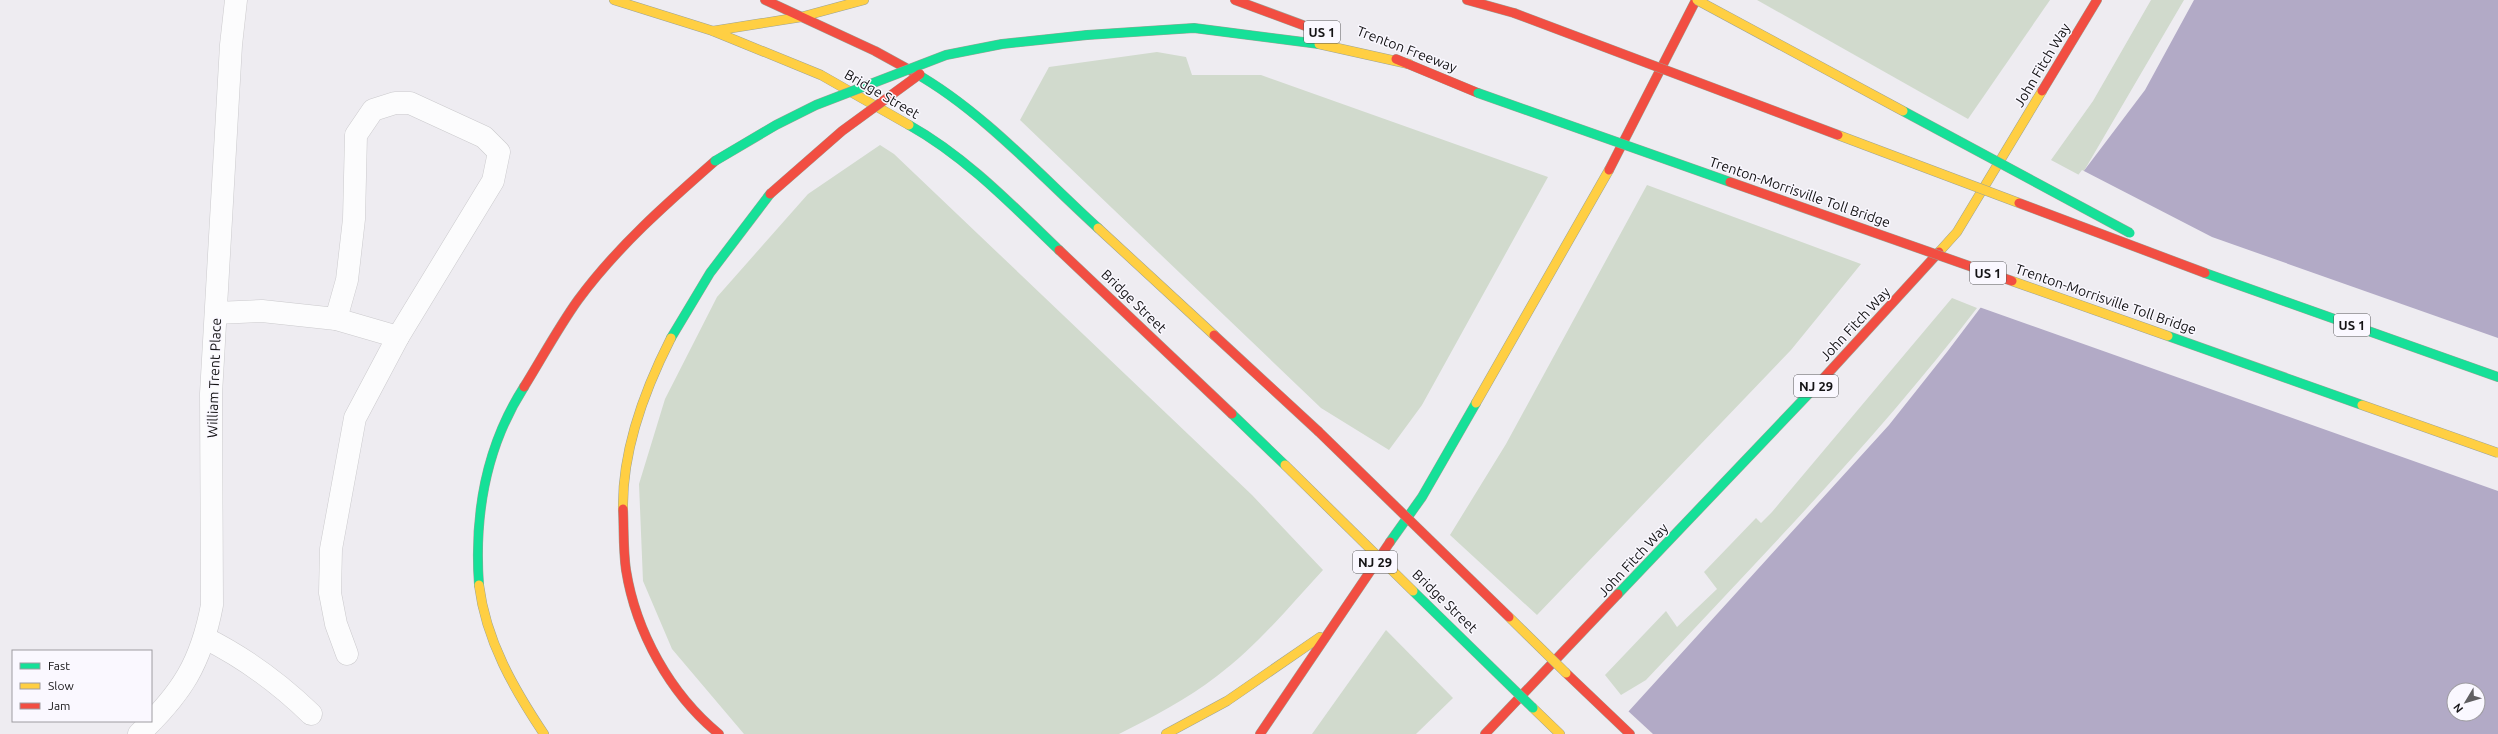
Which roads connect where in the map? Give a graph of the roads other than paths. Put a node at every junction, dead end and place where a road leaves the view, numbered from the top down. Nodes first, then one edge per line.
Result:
1 (236, 0) edge
2 (614, 0) edge
3 (766, 0) edge
4 (864, 0) edge
5 (1235, 0) edge
6 (1467, 0) edge
7 (1696, 0) edge
8 (2097, 0) edge
9 (801, 17) junction
10 (714, 31) junction
11 (946, 55) junction
12 (1410, 64) junction
13 (1478, 93) joint
14 (2205, 273) junction
15 (216, 313) junction
16 (336, 319) junction
17 (398, 337) junction
18 (2498, 377) edge
19 (2498, 453) edge
20 (1331, 629) junction
21 (205, 638) junction
22 (347, 654) dead end
23 (311, 714) dead end
24 (152, 722) edge
25 (152, 722) edge
26 (139, 734) edge
27 (544, 734) edge
28 (719, 734) edge
29 (1166, 734) edge
30 (1260, 734) edge
31 (1485, 734) edge
32 (1560, 734) edge
33 (1630, 734) edge

1 - 15 lane, William Trent Place
2 - 10 main road, Bridge Street
3 - 9 main road, Bridge Street
4 - 9 main road
5 - 12 main road, Trenton Freeway / US 1
6 - 14 main road, US 1, bridge
7 - 14 main road, bridge
7 - 20 main road, NJ 29
8 - 31 main road, John Fitch Way / NJ 29
9 - 10 main road
9 - 33 main road, Bridge Street, bridge
10 - 32 main road, Bridge Street, bridge
11 - 12 main road, bridge
11 - 27 main road, bridge
11 - 28 main road, bridge
12 - 13 main road, Trenton Freeway / US 1
13 - 19 main road, Trenton-Morrisville Toll Bridge / US 1, bridge
14 - 18 main road, US 1
15 - 16 lane
15 - 21 lane, William Trent Place
16 - 17 lane
16 - 17 lane
17 - 22 lane
20 - 29 main road
20 - 30 main road, NJ 29
21 - 23 lane
21 - 24 lane, William Trent Place
25 - 26 lane, William Trent Place

